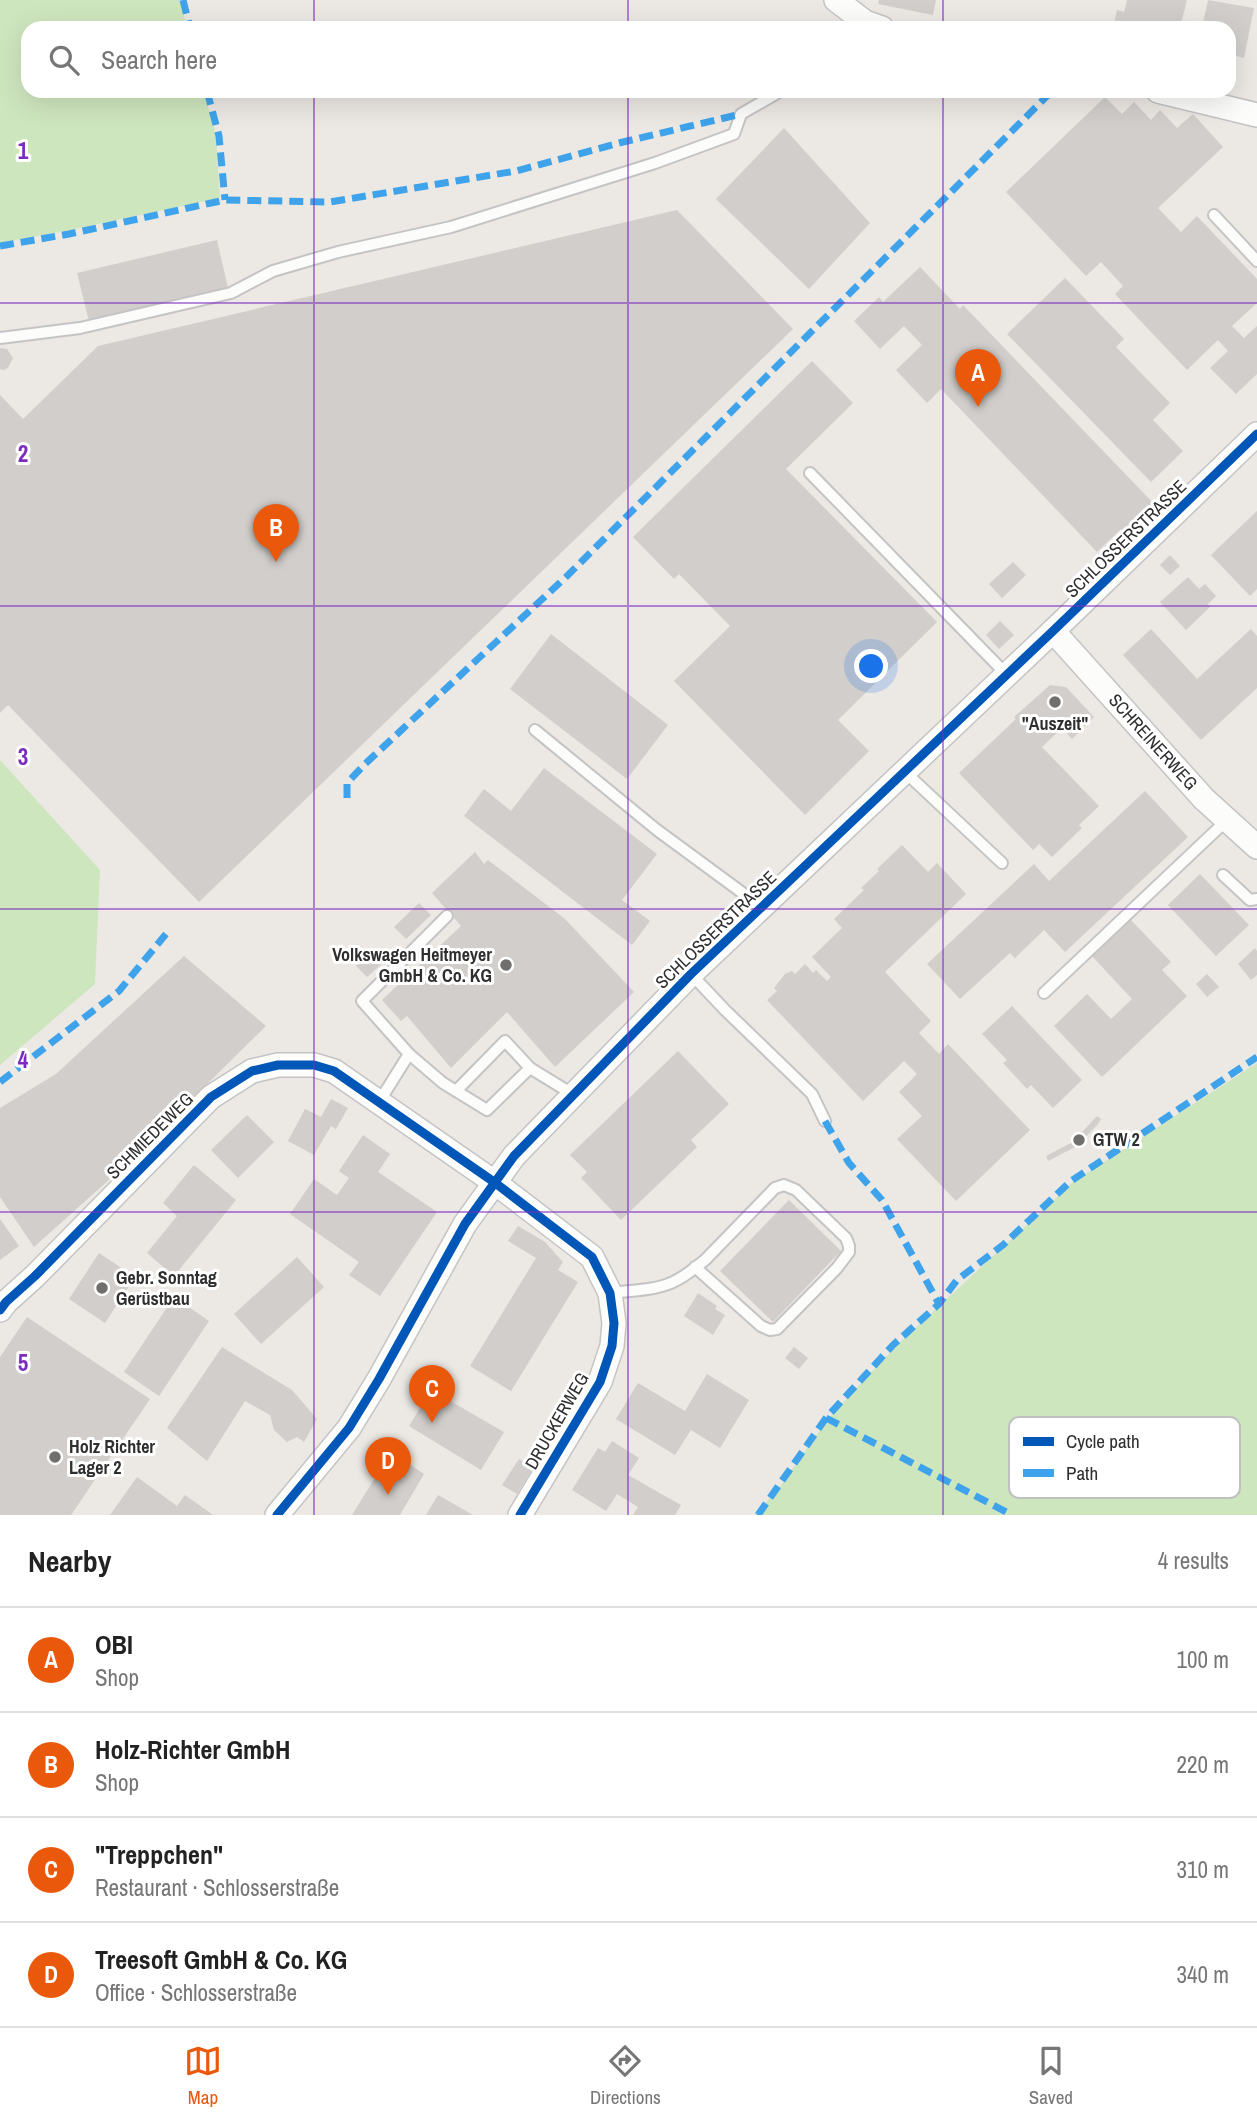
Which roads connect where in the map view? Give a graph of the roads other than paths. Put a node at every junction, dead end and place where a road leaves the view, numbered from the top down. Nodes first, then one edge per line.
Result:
1 (836, 0) edge
2 (864, 21) edge
3 (769, 98) edge
4 (1188, 98) edge
5 (1257, 114) edge
6 (1214, 215) dead end
7 (1257, 261) edge
8 (0, 338) edge
9 (1254, 443) edge
10 (810, 473) dead end
11 (1054, 631) junction
12 (1007, 675) junction
13 (535, 730) dead end
14 (905, 772) junction
15 (1227, 820) junction
16 (1257, 847) edge
17 (1002, 863) dead end
18 (1223, 874) dead end
19 (1257, 899) edge
20 (761, 909) junction
21 (447, 916) dead end
22 (691, 974) junction
23 (1044, 993) dead end
24 (409, 1054) junction
25 (530, 1068) junction
26 (456, 1091) junction
27 (574, 1095) junction
28 (379, 1102) junction
29 (825, 1121) dead end
30 (494, 1182) junction
31 (695, 1267) junction
32 (610, 1293) junction
33 (0, 1310) edge
34 (277, 1515) edge
35 (520, 1515) edge

1 - 2 street
3 - 8 lane
4 - 5 street
6 - 7 lane
9 - 11 street, SCHLOSSERSTRASSE
10 - 12 lane
11 - 12 street, SCHLOSSERSTRASSE
11 - 15 street, SCHREINERWEG
12 - 14 street, SCHLOSSERSTRASSE
13 - 20 lane
14 - 17 lane
14 - 20 street, SCHLOSSERSTRASSE
15 - 16 street, SCHREINERWEG
15 - 23 lane
18 - 19 lane
20 - 22 street, SCHLOSSERSTRASSE
21 - 24 lane
22 - 27 street, SCHLOSSERSTRASSE
22 - 29 lane
24 - 26 lane
24 - 28 lane
25 - 26 lane
25 - 26 lane
25 - 27 lane
27 - 30 street, SCHLOSSERSTRASSE
28 - 30 street, SCHMIEDEWEG
28 - 33 street, SCHMIEDEWEG
30 - 32 street, DRUCKERWEG
30 - 34 street, SCHLOSSERSTRASSE
31 - 31 lane
31 - 32 lane
32 - 35 street, DRUCKERWEG

